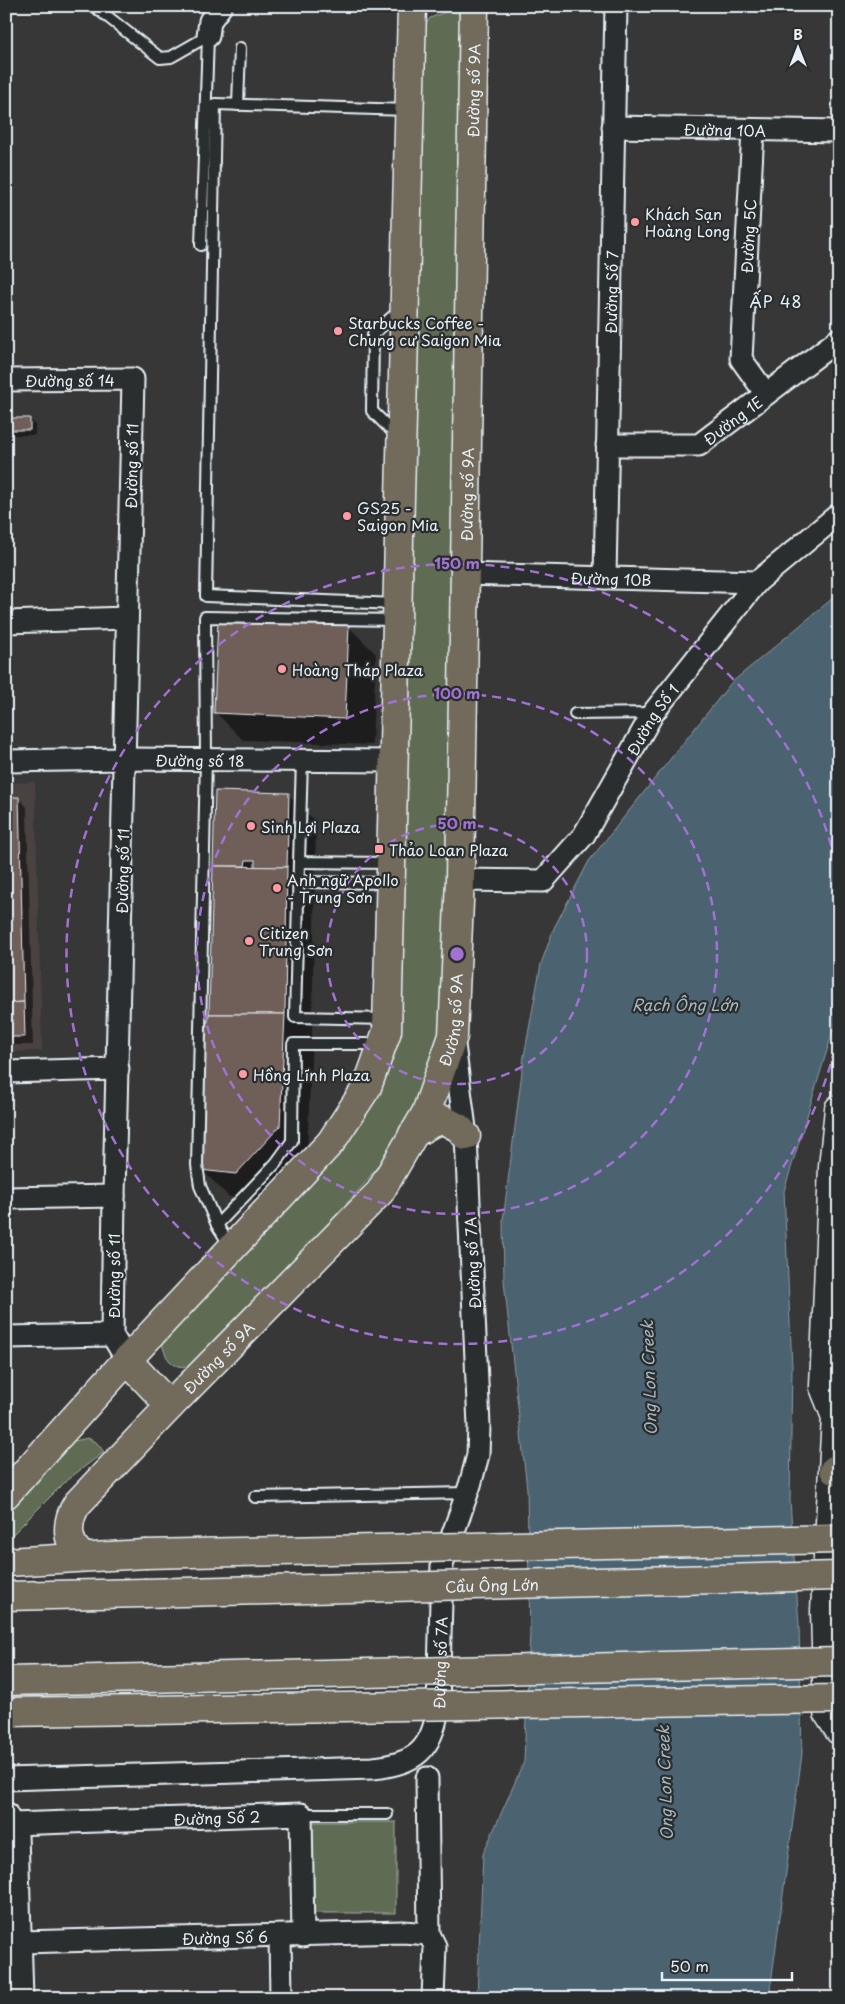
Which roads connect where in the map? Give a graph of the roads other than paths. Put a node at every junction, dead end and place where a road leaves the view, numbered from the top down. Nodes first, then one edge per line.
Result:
1 (94, 6) edge
2 (221, 6) edge
3 (412, 6) edge
4 (474, 6) edge
5 (616, 6) edge
6 (208, 36) junction
7 (240, 48) dead end
8 (238, 105) junction
9 (408, 110) junction
10 (613, 127) junction
11 (754, 130) junction
12 (839, 131) edge
13 (201, 245) dead end
14 (839, 339) edge
15 (133, 379) joint
16 (6, 380) edge
17 (766, 394) junction
18 (606, 445) junction
19 (839, 514) edge
20 (465, 574) junction
21 (605, 578) junction
22 (757, 582) junction
23 (399, 612) junction
24 (128, 618) junction
25 (6, 622) edge
26 (654, 713) junction
27 (575, 714) dead end
28 (125, 759) junction
29 (206, 759) junction
30 (302, 760) junction
31 (6, 761) edge
32 (394, 761) junction
33 (299, 862) junction
34 (392, 873) junction
35 (460, 880) junction
36 (298, 882) junction
37 (386, 1031) junction
38 (453, 1036) junction
39 (118, 1069) junction
40 (6, 1072) edge
41 (839, 1109) edge
42 (413, 1134) junction
43 (466, 1136) junction
44 (286, 1171) junction
45 (114, 1196) junction
46 (6, 1198) edge
47 (217, 1225) junction
48 (232, 1248) junction
49 (112, 1335) junction
50 (6, 1337) edge
51 (127, 1360) junction
52 (170, 1406) junction
53 (837, 1412) edge
54 (17, 1470) edge
55 (837, 1470) edge
56 (468, 1493) junction
57 (6, 1494) edge
58 (255, 1497) dead end
59 (839, 1539) edge
60 (83, 1556) junction
61 (6, 1562) edge
62 (839, 1576) edge
63 (6, 1596) edge
64 (839, 1662) edge
65 (6, 1681) edge
66 (839, 1700) edge
67 (6, 1712) edge
68 (839, 1730) edge
69 (427, 1778) dead end
70 (6, 1779) edge
71 (301, 1814) junction
72 (387, 1814) dead end
73 (9, 1819) edge
74 (429, 1934) junction
75 (280, 1936) junction
76 (302, 1936) junction
77 (20, 1942) junction
78 (22, 1998) edge
79 (281, 1998) edge
80 (433, 1998) edge

1 - 6 lane
2 - 6 street
3 - 9 main road
4 - 20 main road, Đường số 9A
5 - 10 street, Đường Số 7
6 - 13 lane
7 - 8 lane
8 - 9 lane
8 - 23 lane
9 - 23 main road
10 - 11 street, Đường 10A
10 - 18 street, Đường Số 7
11 - 12 street, Đường 10A
11 - 17 street, Đường 5C
14 - 17 street, Đường 1E
15 - 16 street, Đường số 14
15 - 24 street, Đường số 11
17 - 18 street, Đường 1E
18 - 21 street, Đường Số 7
19 - 22 street, Đường Số 1
20 - 21 street, Đường 10B
20 - 35 main road, Đường số 9A
21 - 22 street, Đường 10B
22 - 26 street, Đường Số 1
23 - 29 lane
23 - 32 main road
24 - 25 street
24 - 28 street, Đường số 11
26 - 27 lane
26 - 35 street, Đường Số 1
28 - 29 street, Đường số 18
28 - 31 street, Đường số 18
28 - 39 street, Đường số 11
29 - 30 street, Đường số 18
29 - 47 lane
30 - 32 street, Đường số 18
30 - 33 lane
32 - 34 main road
33 - 34 lane
33 - 36 lane
34 - 36 lane
34 - 37 main road
35 - 38 main road, Đường số 9A
36 - 37 lane
37 - 44 main road
37 - 44 lane
38 - 42 main road, Đường số 9A
38 - 43 street, Đường số 7A
39 - 40 street
39 - 45 street, Đường số 11
41 - 53 main road
42 - 43 main road
42 - 52 main road, Đường số 9A
43 - 56 street, Đường số 7A
44 - 47 lane
44 - 48 main road
45 - 46 street
45 - 49 street, Đường số 11
47 - 48 lane
48 - 51 main road
49 - 50 street
49 - 51 street, Đường số 11
51 - 52 main road
51 - 54 main road
52 - 60 main road, Đường số 9A
53 - 55 main road
54 - 57 main road
55 - 68 main road
56 - 58 lane
56 - 70 street, Đường số 7A
59 - 60 main road, bridge
60 - 61 main road
62 - 63 main road, Cầu Ông Lớn, bridge
64 - 65 main road, bridge
66 - 67 main road, bridge
69 - 74 street
71 - 72 lane
71 - 73 street, Đường Số 2
71 - 76 street
73 - 77 street
74 - 76 street, Đường Số 6
74 - 80 street
75 - 76 street, Đường Số 6
75 - 77 street, Đường Số 6
75 - 79 street
77 - 78 street

